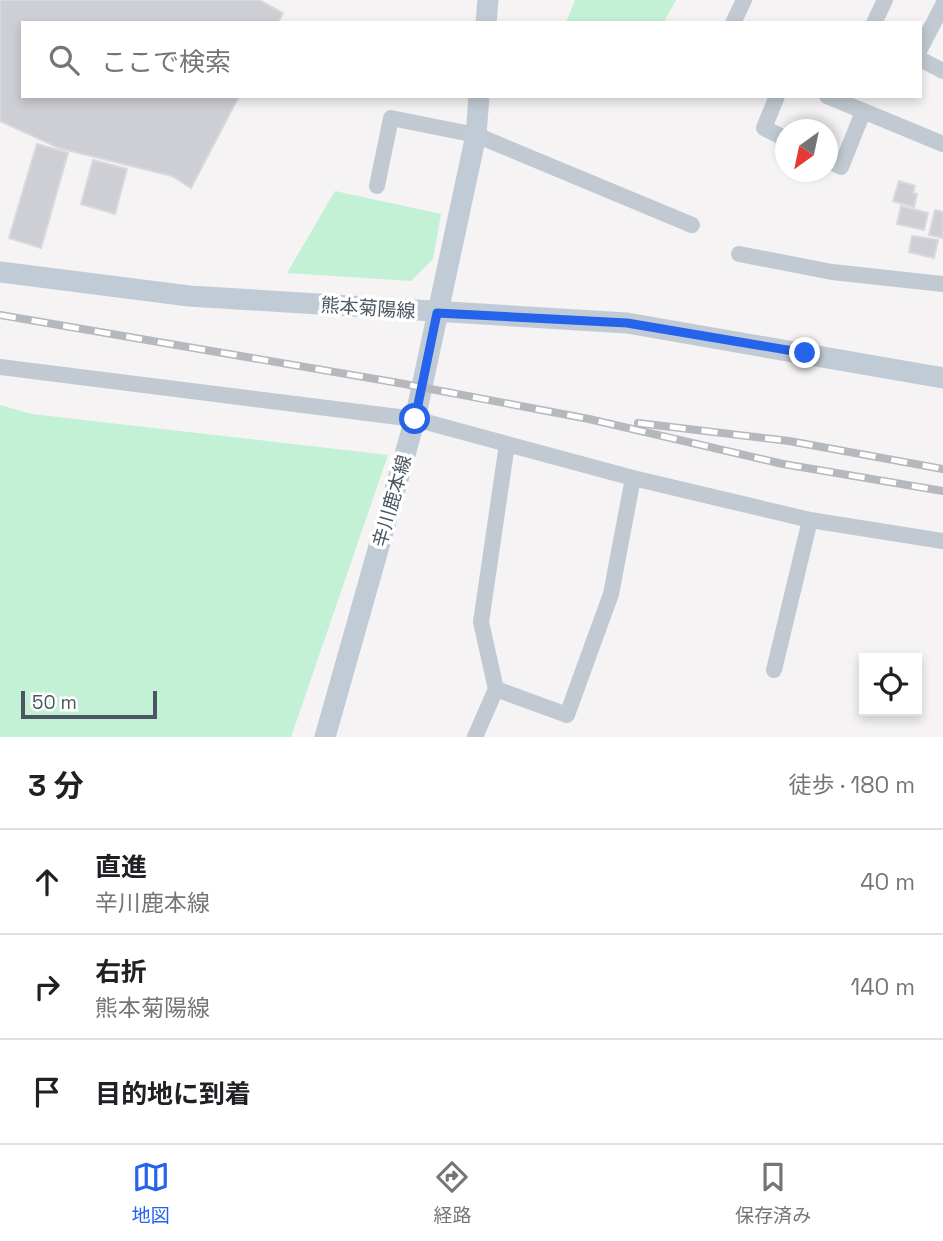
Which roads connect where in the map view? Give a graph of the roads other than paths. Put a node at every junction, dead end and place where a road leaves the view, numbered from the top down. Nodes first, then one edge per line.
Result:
1 (488, 0) edge
2 (744, 0) edge
3 (885, 0) edge
4 (943, 5) edge
5 (486, 21) edge
6 (734, 21) edge
7 (875, 21) edge
8 (922, 45) edge
9 (922, 60) edge
10 (943, 71) edge
11 (479, 98) edge
12 (776, 98) edge
13 (832, 98) edge
14 (863, 112) junction
15 (775, 134) edge
16 (476, 135) junction
17 (943, 144) edge
18 (838, 165) edge
19 (377, 186) dead end
20 (692, 225) dead end
21 (739, 254) dead end
22 (0, 272) edge
23 (943, 284) edge
24 (437, 313) junction
25 (0, 367) edge
26 (943, 378) edge
27 (415, 419) junction
28 (507, 444) junction
29 (633, 478) junction
30 (810, 520) junction
31 (943, 541) edge
32 (774, 670) dead end
33 (496, 689) junction
34 (325, 737) edge
35 (475, 737) edge

1 - 5 main road
2 - 6 street
3 - 7 street
4 - 8 street
9 - 10 street
11 - 16 main road, 辛川鹿本線
12 - 15 street
13 - 14 street
14 - 17 street
14 - 18 street
16 - 19 street
16 - 20 street
16 - 24 main road, 辛川鹿本線
21 - 23 street
22 - 24 main road, 熊本菊陽線
24 - 26 main road, 熊本菊陽線
24 - 27 main road, 辛川鹿本線
25 - 27 street
27 - 28 street
27 - 34 main road, 辛川鹿本線
28 - 29 street
28 - 33 street
29 - 30 street
29 - 33 street
30 - 31 street
30 - 32 street
33 - 35 street

